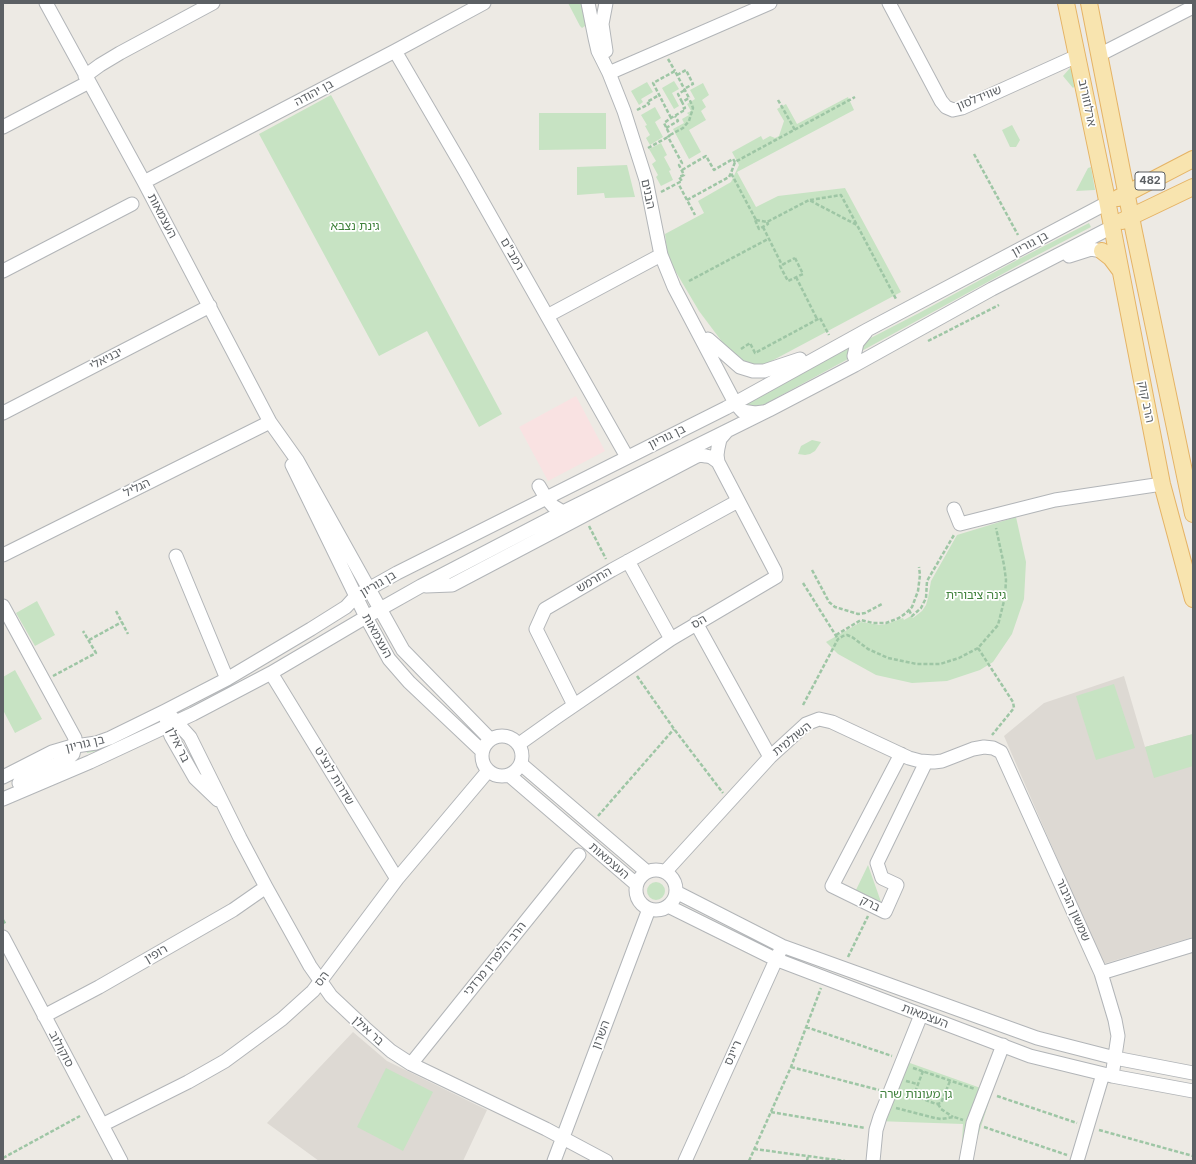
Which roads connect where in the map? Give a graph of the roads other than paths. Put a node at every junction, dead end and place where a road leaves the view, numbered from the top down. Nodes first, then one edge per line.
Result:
1 (46, 3) edge
2 (213, 3) edge
3 (484, 3) edge
4 (588, 3) edge
5 (606, 3) edge
6 (770, 3) edge
7 (889, 3) edge
8 (1066, 3) edge
9 (1089, 3) edge
10 (1193, 7) edge
11 (395, 51) junction
12 (1099, 55) junction
13 (1077, 56) junction
14 (609, 73) junction
15 (87, 79) junction
16 (3, 127) edge
17 (1193, 159) edge
18 (144, 182) junction
19 (1193, 187) edge
20 (1127, 193) junction
21 (1108, 203) junction
22 (132, 204) dead end
23 (1131, 217) junction
24 (1112, 227) junction
25 (1102, 251) joint
26 (660, 255) junction
27 (1033, 268) junction
28 (3, 271) edge
29 (1121, 272) junction
30 (210, 306) junction
31 (688, 314) junction
32 (547, 316) junction
33 (867, 330) junction
34 (708, 339) junction
35 (842, 344) junction
36 (857, 363) junction
37 (736, 405) junction
38 (769, 410) junction
39 (3, 413) edge
40 (273, 426) junction
41 (730, 430) junction
42 (627, 457) junction
43 (718, 462) junction
44 (1162, 484) junction
45 (546, 498) junction
46 (738, 501) junction
47 (534, 504) junction
48 (954, 509) dead end
49 (1192, 509) edge
50 (563, 512) junction
51 (3, 555) edge
52 (176, 556) dead end
53 (628, 561) junction
54 (421, 586) junction
55 (370, 588) junction
56 (356, 596) junction
57 (1193, 600) edge
58 (3, 606) edge
59 (380, 609) junction
60 (366, 617) junction
61 (696, 623) junction
62 (670, 639) junction
63 (272, 673) junction
64 (227, 679) junction
65 (574, 705) junction
66 (165, 711) junction
67 (172, 723) junction
68 (490, 739) junction
69 (519, 744) junction
70 (74, 746) junction
71 (482, 751) junction
72 (1002, 752) joint
73 (901, 754) junction
74 (770, 757) junction
75 (926, 762) junction
76 (521, 764) junction
77 (488, 771) junction
78 (59, 775) junction
79 (509, 775) junction
80 (3, 777) edge
81 (3, 799) edge
82 (3, 808) edge
83 (579, 855) dead end
84 (647, 872) junction
85 (665, 872) junction
86 (397, 879) junction
87 (636, 884) junction
88 (266, 887) junction
89 (676, 892) junction
90 (668, 906) junction
91 (649, 909) junction
92 (3, 937) edge
93 (1193, 945) edge
94 (782, 946) junction
95 (3, 949) edge
96 (775, 959) junction
97 (1101, 973) junction
98 (320, 981) junction
99 (921, 1015) junction
100 (44, 1016) junction
101 (1002, 1045) junction
102 (1116, 1058) junction
103 (411, 1064) junction
104 (1193, 1073) edge
105 (1108, 1075) junction
106 (1193, 1091) edge
107 (102, 1125) junction
108 (562, 1138) junction
109 (115, 1161) edge
110 (121, 1161) edge
111 (554, 1161) edge
112 (606, 1161) edge
113 (684, 1161) edge
114 (873, 1161) edge
115 (966, 1161) edge
116 (1077, 1161) edge

1 - 15 street, העצמאות
2 - 15 street
3 - 11 street, בן יהודה
4 - 14 street, הבנים
5 - 14 street, הבנים
6 - 14 street
7 - 13 street, שווידלסון
8 - 13 main road, ארלוזורוב
9 - 12 main road, ארלוזורוב
10 - 12 street
11 - 18 street, בן יהודה
11 - 32 street, רמב"ם
12 - 20 main road, ארלוזורוב
13 - 21 main road, ארלוזורוב
14 - 26 street, הבנים
15 - 16 street
15 - 18 street, העצמאות
17 - 20 main road, בן גוריון / 482
18 - 30 street, העצמאות
19 - 23 main road, בן גוריון / 482
20 - 21 main road, בן גוריון / 482
20 - 23 main road, הרב קוק
21 - 24 main road, הרב קוק
21 - 33 street, בן גוריון
22 - 28 street
23 - 24 main road, בן גוריון / 482
23 - 49 main road, הרב קוק
24 - 27 street, בן גוריון
24 - 29 main road, הרב קוק
25 - 27 street, בן גוריון
25 - 29 main road
26 - 31 street, הבנים
26 - 32 street
27 - 36 street, בן גוריון
29 - 44 main road, הרב קוק
30 - 39 street, יבניאלי
30 - 40 street, העצמאות
31 - 34 street, הבנים
31 - 37 street, הבנים
32 - 42 street, רמב"ם
33 - 35 street, בן גוריון
33 - 36 street, בן גוריון
34 - 35 street
34 - 37 street, הבנים
35 - 37 street, בן גוריון
36 - 38 street, בן גוריון
37 - 38 street, בן גוריון
37 - 41 street
37 - 42 street, בן גוריון
38 - 41 street, בן גוריון
40 - 51 street, הגליל
40 - 55 street, העצמאות
40 - 56 street, העצמאות
41 - 43 street
41 - 50 street, בן גוריון
42 - 45 street, בן גוריון
43 - 46 street, הס
43 - 54 street
44 - 48 street
44 - 57 main road, הרב קוק
45 - 47 street, בן גוריון
45 - 47 street
45 - 50 street
46 - 53 street, החרמש
46 - 61 street, הס
47 - 55 street, בן גוריון
50 - 54 street, בן גוריון
52 - 64 street
53 - 62 street
53 - 65 street, החרמש
54 - 59 street, בן גוריון
55 - 56 street, בן גוריון
55 - 59 street, העצמאות
56 - 60 street, העצמאות
56 - 64 street, בן גוריון
58 - 70 street
59 - 60 street, בן גוריון
59 - 68 street, העצמאות
60 - 63 street, בן גוריון
60 - 71 street, העצמאות
61 - 62 street, הס
61 - 74 street, השולמית
62 - 65 street, הס
63 - 67 street, בן גוריון
63 - 86 street, שדרות לנצ'ט
64 - 66 street, בן גוריון
65 - 69 street, הס
66 - 67 street, בר אילן
66 - 70 street, בן גוריון
67 - 78 street, בן גוריון
67 - 88 street, בר אילן
68 - 69 street
68 - 71 street
69 - 76 street
70 - 80 street, בן גוריון
70 - 81 street
71 - 77 street
72 - 75 street, השולמית
72 - 97 street, שמשון הגיבור
73 - 74 street, השולמית
73 - 75 street, השולמית
73 - 75 street, ברק
74 - 85 street
76 - 79 street
76 - 84 street, העצמאות
77 - 79 street
77 - 86 street, הס
78 - 81 street, בן גוריון
78 - 82 street, בן גוריון
79 - 87 street, העצמאות
83 - 103 street, הרב הלפרין מרדכי
84 - 85 street
84 - 87 street
85 - 89 street
86 - 98 street, הס
87 - 91 street
88 - 98 street, בר אילן
88 - 100 street, רופין
89 - 90 street
89 - 94 street, העצמאות
90 - 91 street
90 - 96 street, העצמאות
91 - 108 street, השרון
92 - 100 street, סוקולוב
93 - 97 street
94 - 96 street, ריינס
94 - 102 street, העצמאות
95 - 109 street, סוקולוב
96 - 99 street, העצמאות
96 - 113 street, ריינס
97 - 102 street, שמשון הגיבור
98 - 103 street, בר אילן
98 - 107 street, הס
99 - 101 street, העצמאות
99 - 114 street
100 - 107 street, סוקולוב
101 - 105 street, העצמאות
101 - 115 street
102 - 104 street, העצמאות
102 - 105 street, שמשון הגיבור
103 - 108 street, בר אילן
105 - 106 street, העצמאות
105 - 116 street, שמשון הגיבור
107 - 110 street, סוקולוב
108 - 111 street, השרון
108 - 112 street, בר אילן

